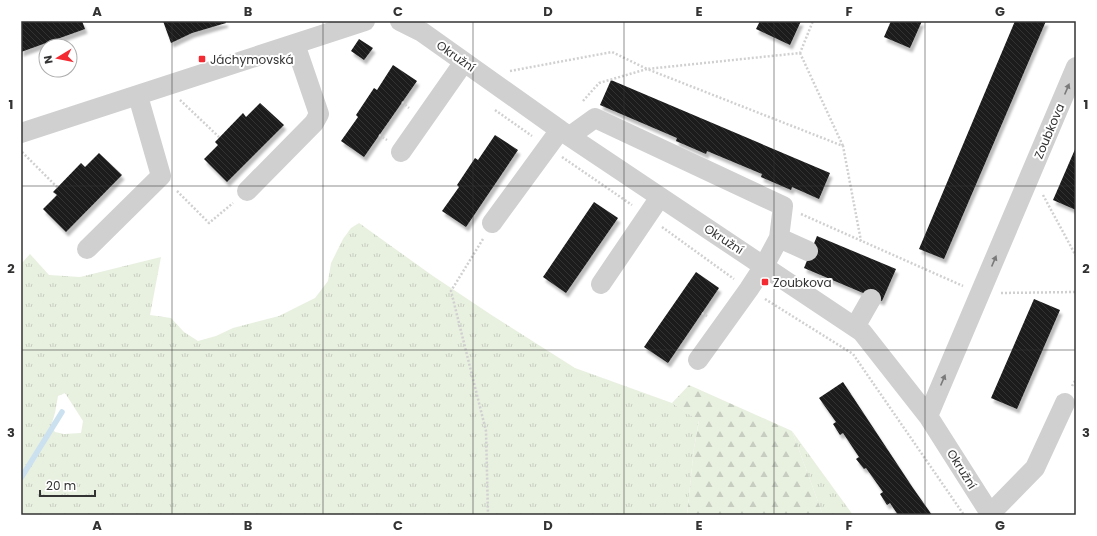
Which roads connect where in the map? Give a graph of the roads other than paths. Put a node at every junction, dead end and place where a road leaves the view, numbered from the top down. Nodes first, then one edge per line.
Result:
1 (365, 21) edge
2 (400, 21) edge
3 (295, 44) junction
4 (464, 62) junction
5 (1076, 67) edge
6 (138, 96) junction
7 (21, 133) edge
8 (565, 133) junction
9 (401, 152) dead end
10 (247, 191) road end
11 (660, 197) junction
12 (492, 224) road end
13 (780, 238) junction
14 (87, 249) dead end
15 (808, 251) dead end
16 (764, 266) junction
17 (600, 284) dead end
18 (871, 299) dead end
19 (855, 327) junction
20 (698, 360) dead end
21 (1065, 403) dead end
22 (928, 416) junction
23 (991, 515) edge

1 - 3 street
2 - 4 street, Okružní
3 - 6 street
3 - 10 street
4 - 8 street, Okružní
4 - 9 street
22 -> 5 street, Zoubkova
6 - 7 street
6 - 14 street
8 - 11 street, Okružní
8 - 12 street
8 - 13 street
11 - 16 street, Okružní
11 - 17 street
13 - 15 street
13 - 16 street
16 - 19 street, Okružní
16 - 20 street
18 - 19 street
19 - 22 street, Okružní
21 - 23 street
22 - 23 street, Okružní

